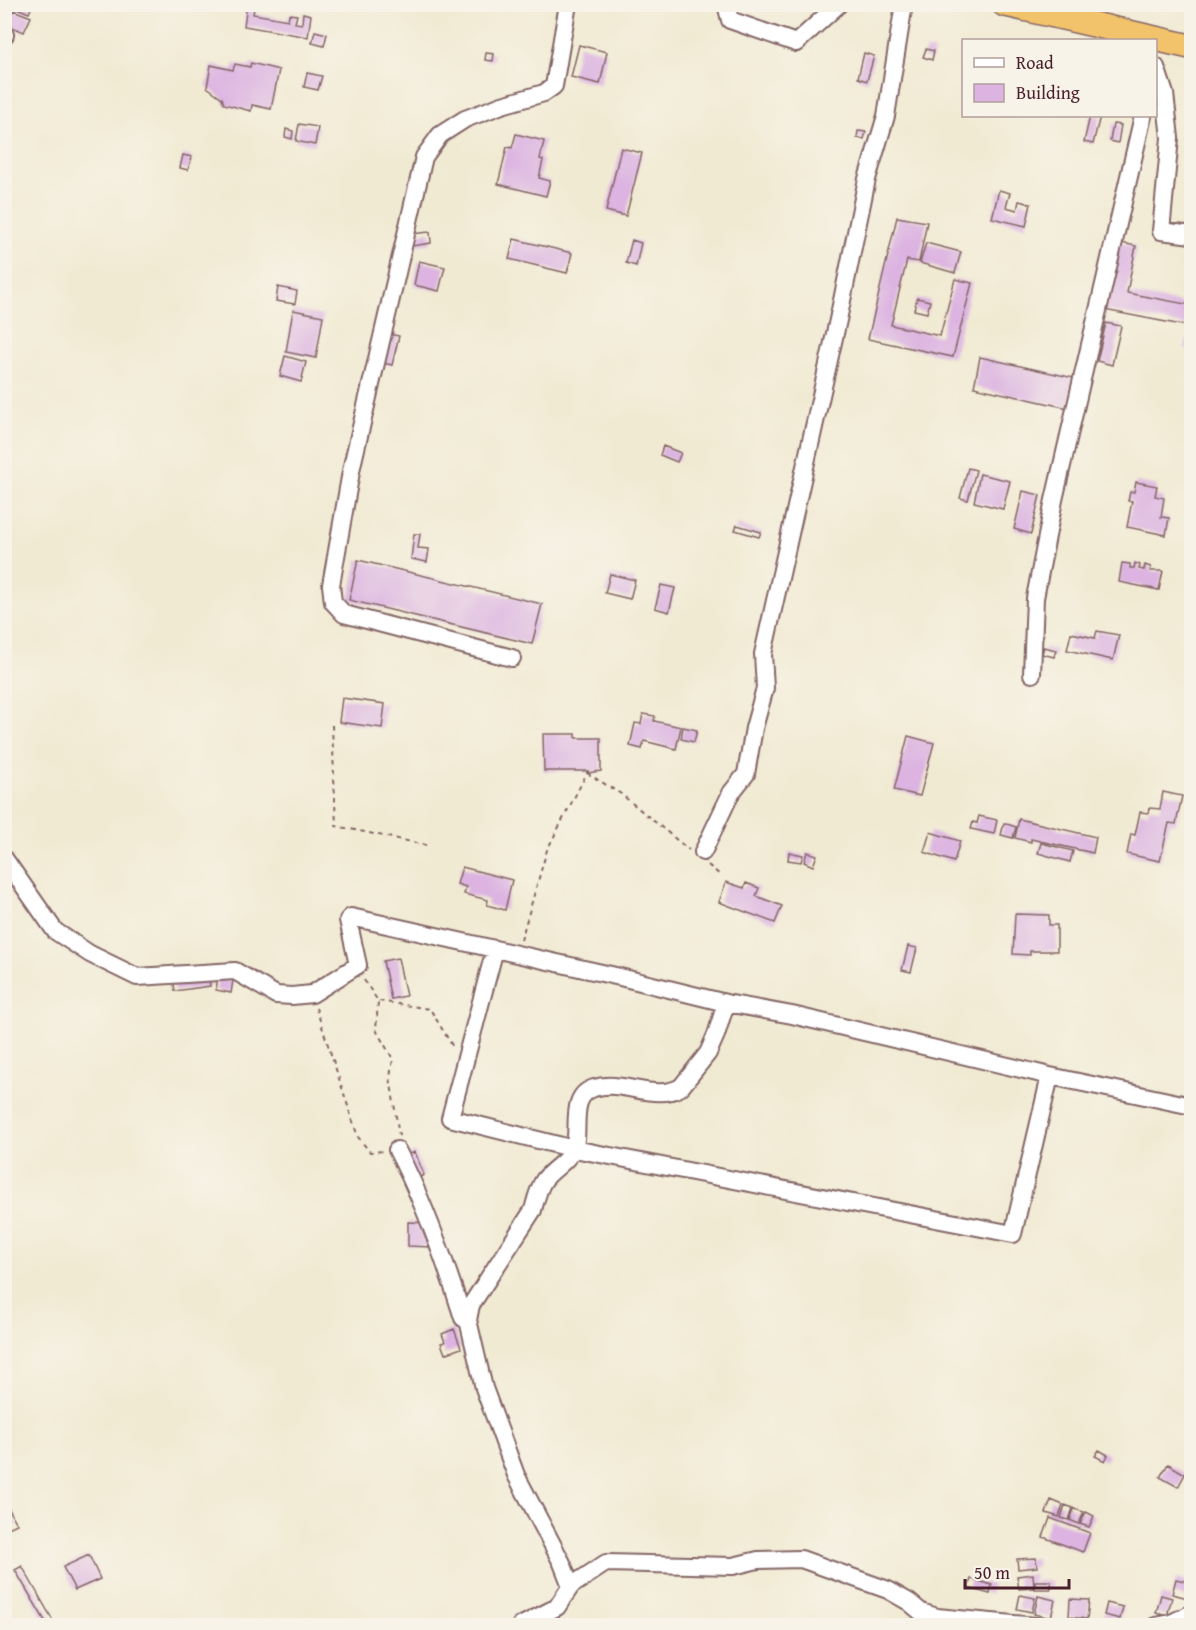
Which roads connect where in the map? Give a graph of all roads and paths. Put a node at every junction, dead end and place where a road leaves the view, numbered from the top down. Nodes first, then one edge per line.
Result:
1 (568, 4) edge
2 (726, 4) edge
3 (839, 4) edge
4 (904, 4) edge
5 (1004, 4) edge
6 (1135, 39) edge
7 (1157, 45) edge
8 (1191, 47) edge
9 (1157, 72) edge
10 (1143, 117) edge
11 (1191, 235) edge
12 (512, 658) dead end
13 (1032, 675) dead end
14 (332, 725) dead end
15 (426, 845) dead end
16 (699, 855) junction
17 (4, 858) edge
18 (720, 875) dead end
19 (495, 950) junction
20 (516, 954) junction
21 (355, 968) junction
22 (312, 994) junction
23 (378, 1001) junction
24 (726, 1004) junction
25 (464, 1065) junction
26 (1050, 1076) junction
27 (1191, 1107) edge
28 (574, 1149) junction
29 (397, 1150) junction
30 (468, 1320) junction
31 (571, 1586) junction
32 (1191, 1613) edge
33 (520, 1626) edge
34 (1036, 1626) edge
35 (1155, 1626) edge

1 - 12 street
2 - 3 street
4 - 16 street
5 - 6 highway
7 - 8 highway
9 - 11 street
10 - 13 street
14 - 15 path
16 - 18 path
16 - 20 path
17 - 22 street
19 - 20 street
19 - 21 street
19 - 25 street
20 - 24 street
21 - 22 street
21 - 23 path
22 - 29 path
23 - 25 path
23 - 29 path
24 - 26 street
24 - 28 street
25 - 28 street
26 - 27 street
26 - 28 street
28 - 30 street
29 - 30 street
30 - 31 street
31 - 33 street
31 - 34 street
32 - 35 street

